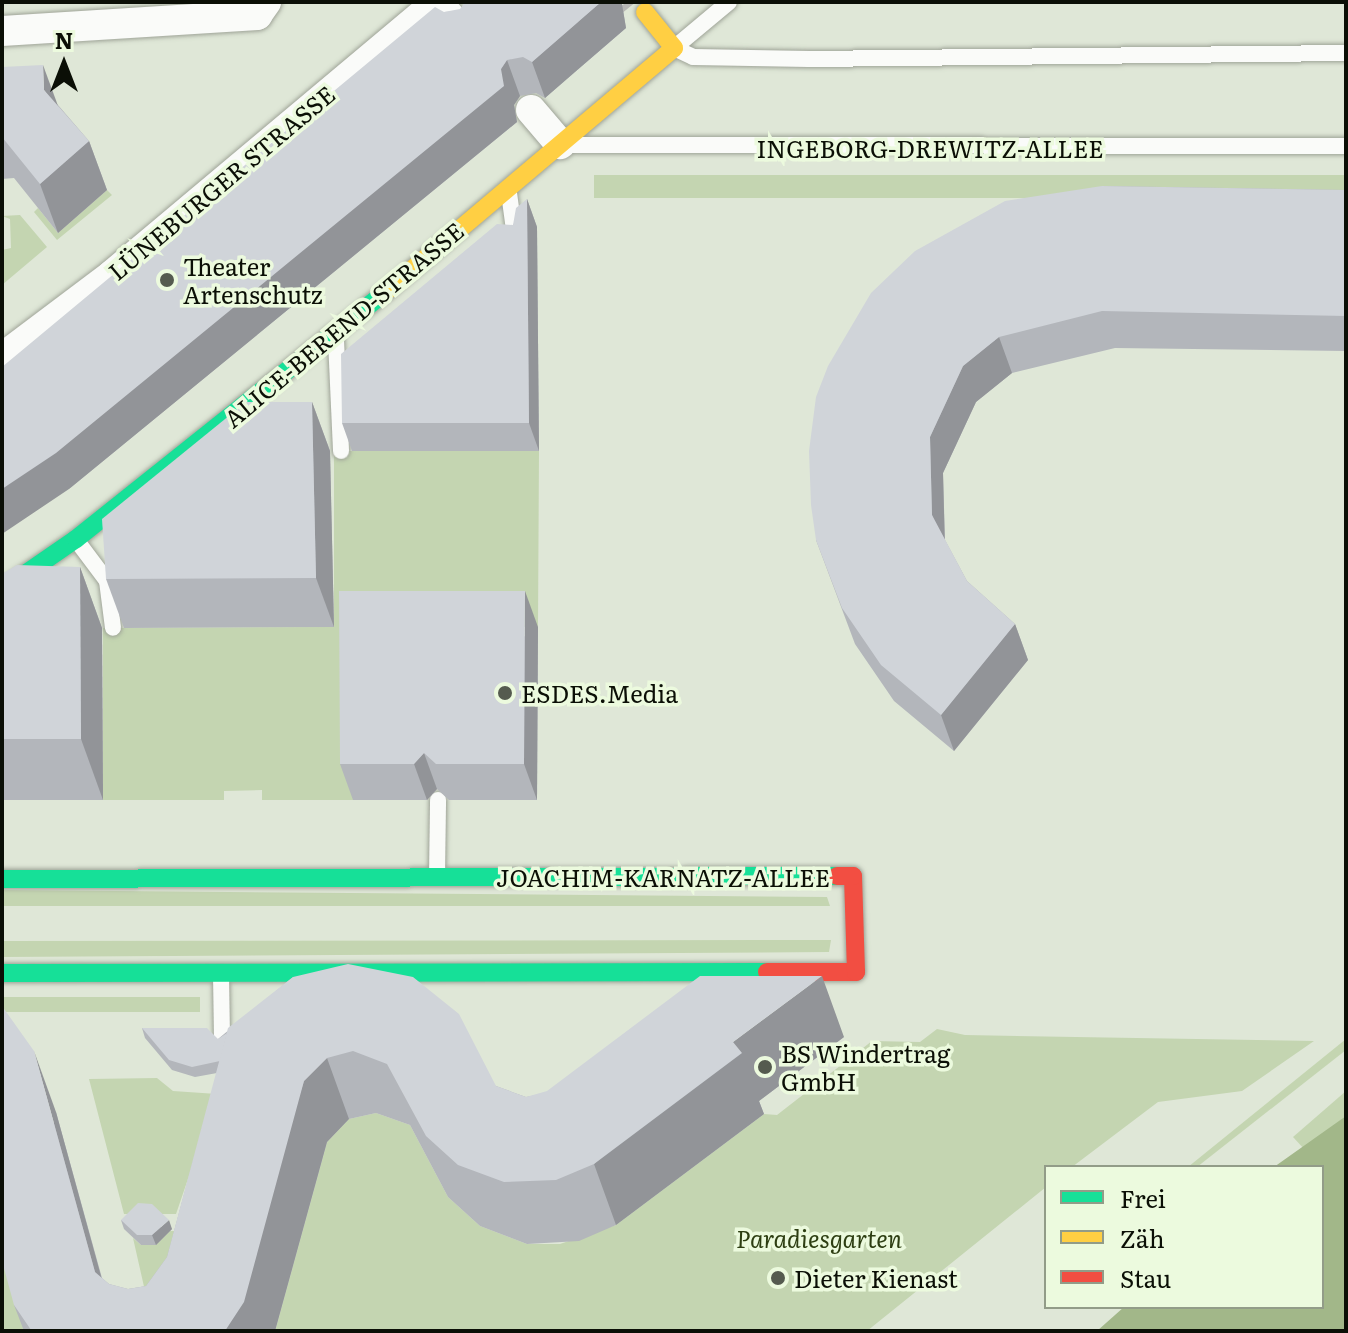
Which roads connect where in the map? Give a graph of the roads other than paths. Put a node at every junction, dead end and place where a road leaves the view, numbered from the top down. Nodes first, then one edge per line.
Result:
1 (437, 2) edge
2 (729, 2) edge
3 (262, 8) edge
4 (645, 12) dead end
5 (2, 31) edge
6 (462, 31) edge
7 (674, 48) junction
8 (1346, 53) edge
9 (531, 110) dead end
10 (560, 144) junction
11 (1346, 146) edge
12 (509, 188) junction
13 (516, 245) edge
14 (336, 334) junction
15 (2, 358) edge
16 (341, 451) edge
17 (76, 539) junction
18 (2, 590) edge
19 (113, 628) dead end
20 (438, 800) edge
21 (437, 878) junction
22 (2, 879) edge
23 (2, 973) edge
24 (221, 973) junction
25 (262, 973) junction
26 (263, 997) edge
27 (222, 1038) edge

1 - 6 street
1 - 15 street, LÜNEBURGER STRASSE
2 - 7 lane
3 - 5 street
4 - 7 street
7 - 8 lane
7 - 10 street, ALICE-BEREND-STRASSE
9 - 10 street
10 - 11 lane, INGEBORG-DREWITZ-ALLEE
10 - 12 street, ALICE-BEREND-STRASSE
12 - 13 lane
12 - 14 street, ALICE-BEREND-STRASSE
14 - 16 lane
14 - 17 street, ALICE-BEREND-STRASSE
17 - 18 street, ALICE-BEREND-STRASSE
17 - 19 lane
20 - 21 lane
21 - 22 street, JOACHIM-KARNATZ-ALLEE
21 - 25 street, JOACHIM-KARNATZ-ALLEE
23 - 24 street, JOACHIM-KARNATZ-ALLEE
24 - 25 street, JOACHIM-KARNATZ-ALLEE
24 - 27 lane
25 - 26 lane

